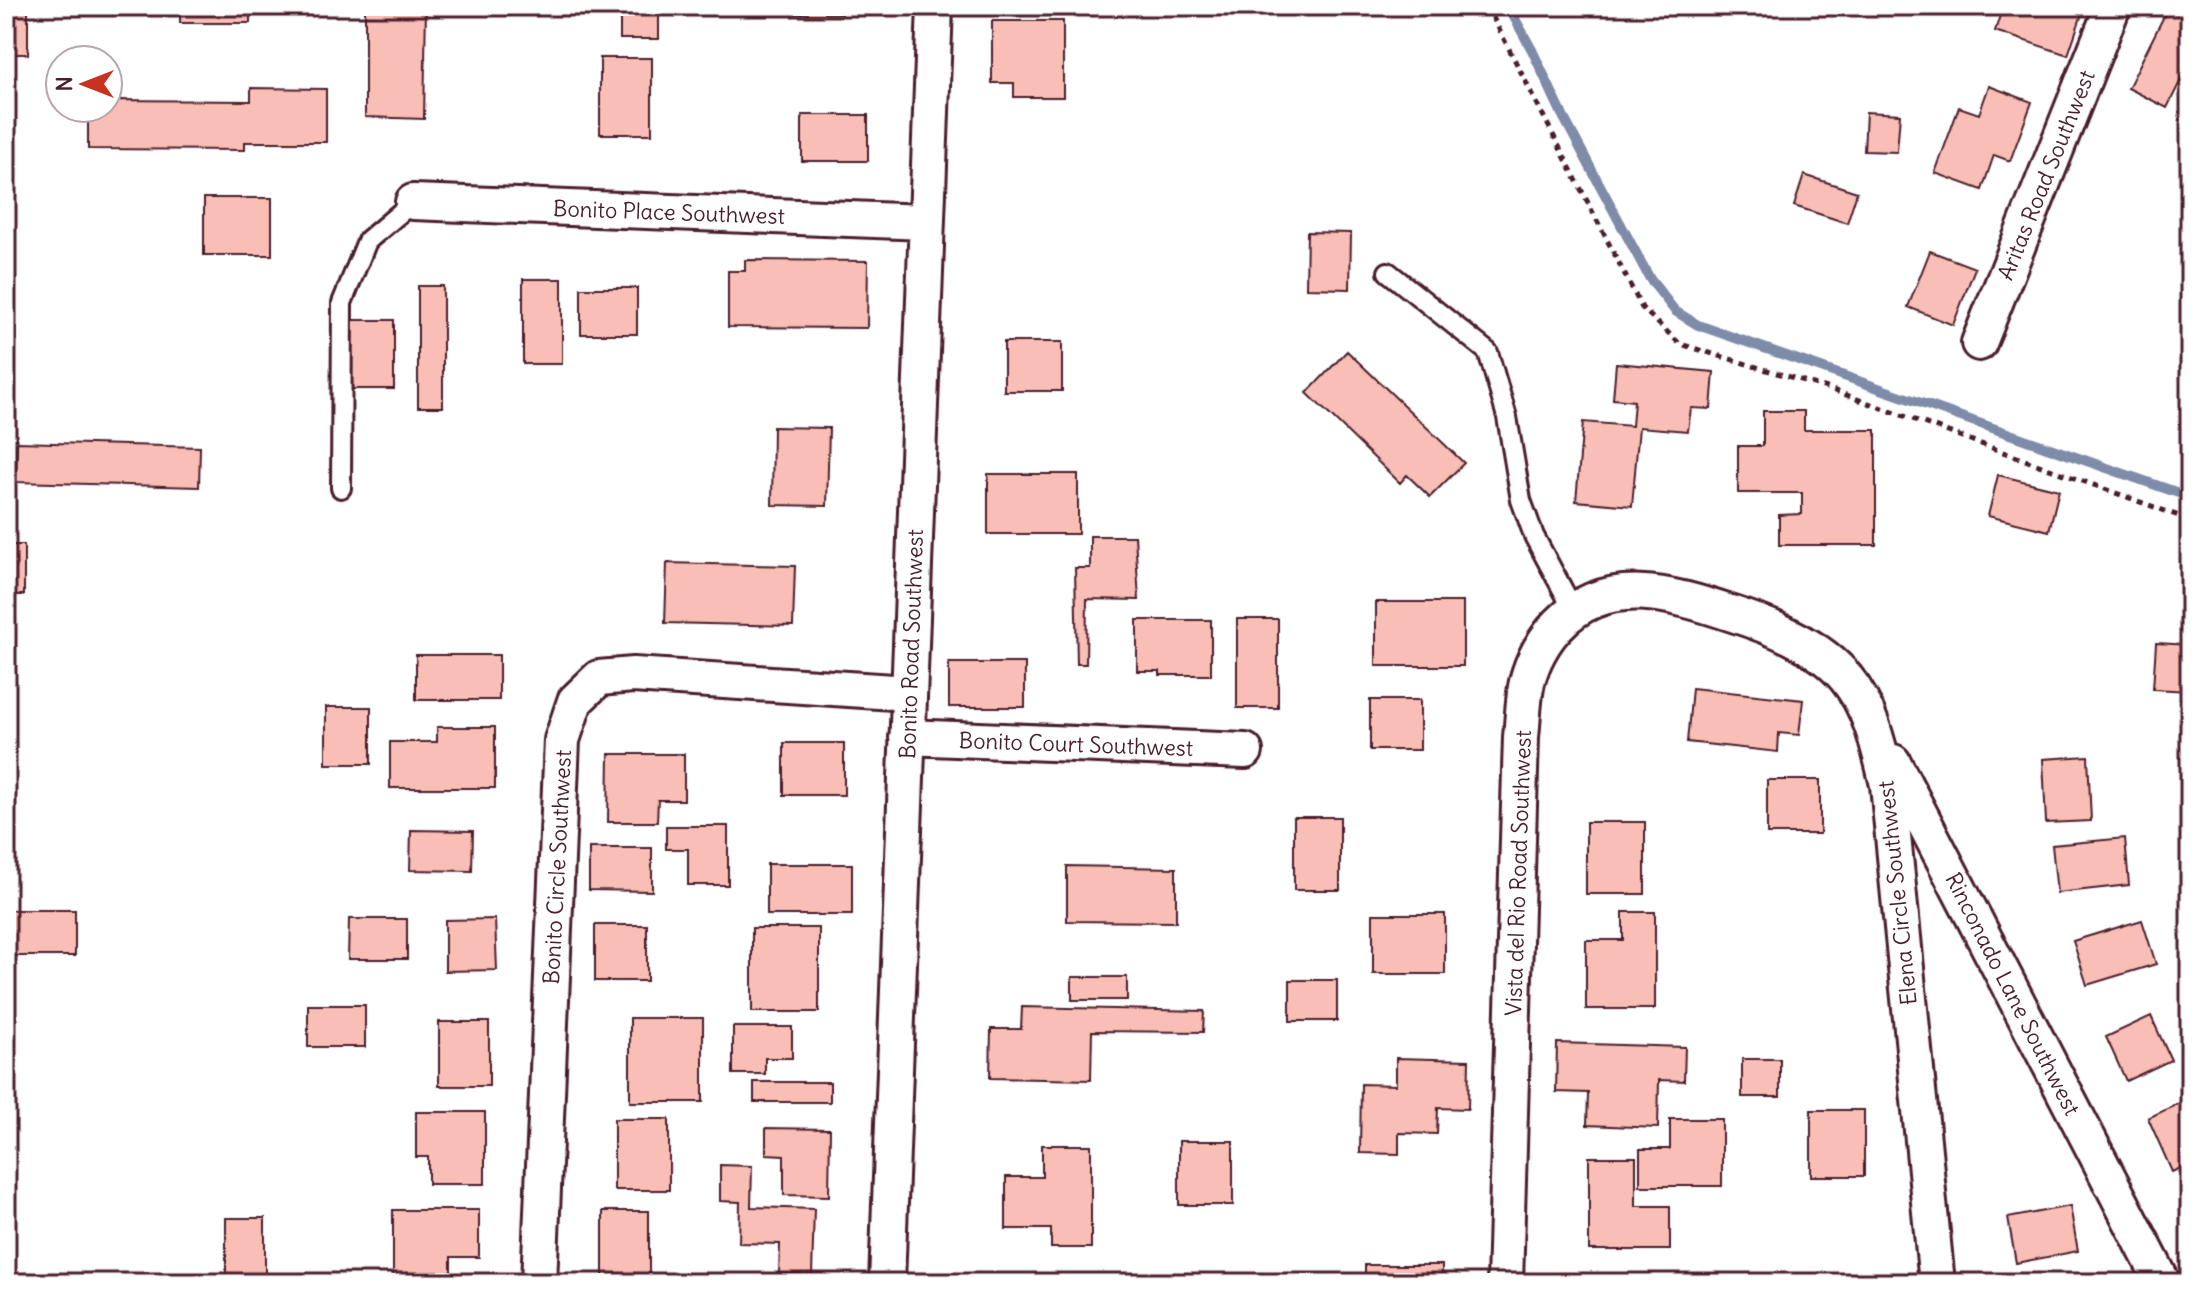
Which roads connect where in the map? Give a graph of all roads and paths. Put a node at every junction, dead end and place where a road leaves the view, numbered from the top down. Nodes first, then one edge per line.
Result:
1 (935, 6) edge
2 (1487, 6) edge
3 (2113, 6) edge
4 (413, 202) joint
5 (926, 222) junction
6 (1388, 272) dead end
7 (1979, 343) dead end
8 (341, 488) dead end
9 (2190, 520) edge
10 (1699, 603) joint
11 (1573, 609) junction
12 (909, 693) junction
13 (1863, 704) junction
14 (907, 737) junction
15 (1245, 751) dead end
16 (539, 1283) edge
17 (887, 1283) edge
18 (1505, 1283) edge
19 (1937, 1283) edge
20 (2163, 1283) edge

1 - 5 street, Bonito Road Southwest
2 - 9 path
3 - 7 street, Aritas Road Southwest
4 - 5 street, Bonito Place Southwest
4 - 8 lane
5 - 12 street, Bonito Road Southwest
6 - 11 lane
10 - 11 street, Vista del Rio Road Southwest
10 - 13 street, Elena Circle Southwest
11 - 18 street, Vista del Rio Road Southwest
12 - 14 street, Bonito Road Southwest
12 - 16 street, Bonito Circle Southwest
13 - 19 street, Elena Circle Southwest
13 - 20 street, Rinconado Lane Southwest
14 - 15 street, Bonito Court Southwest
14 - 17 street, Bonito Road Southwest

